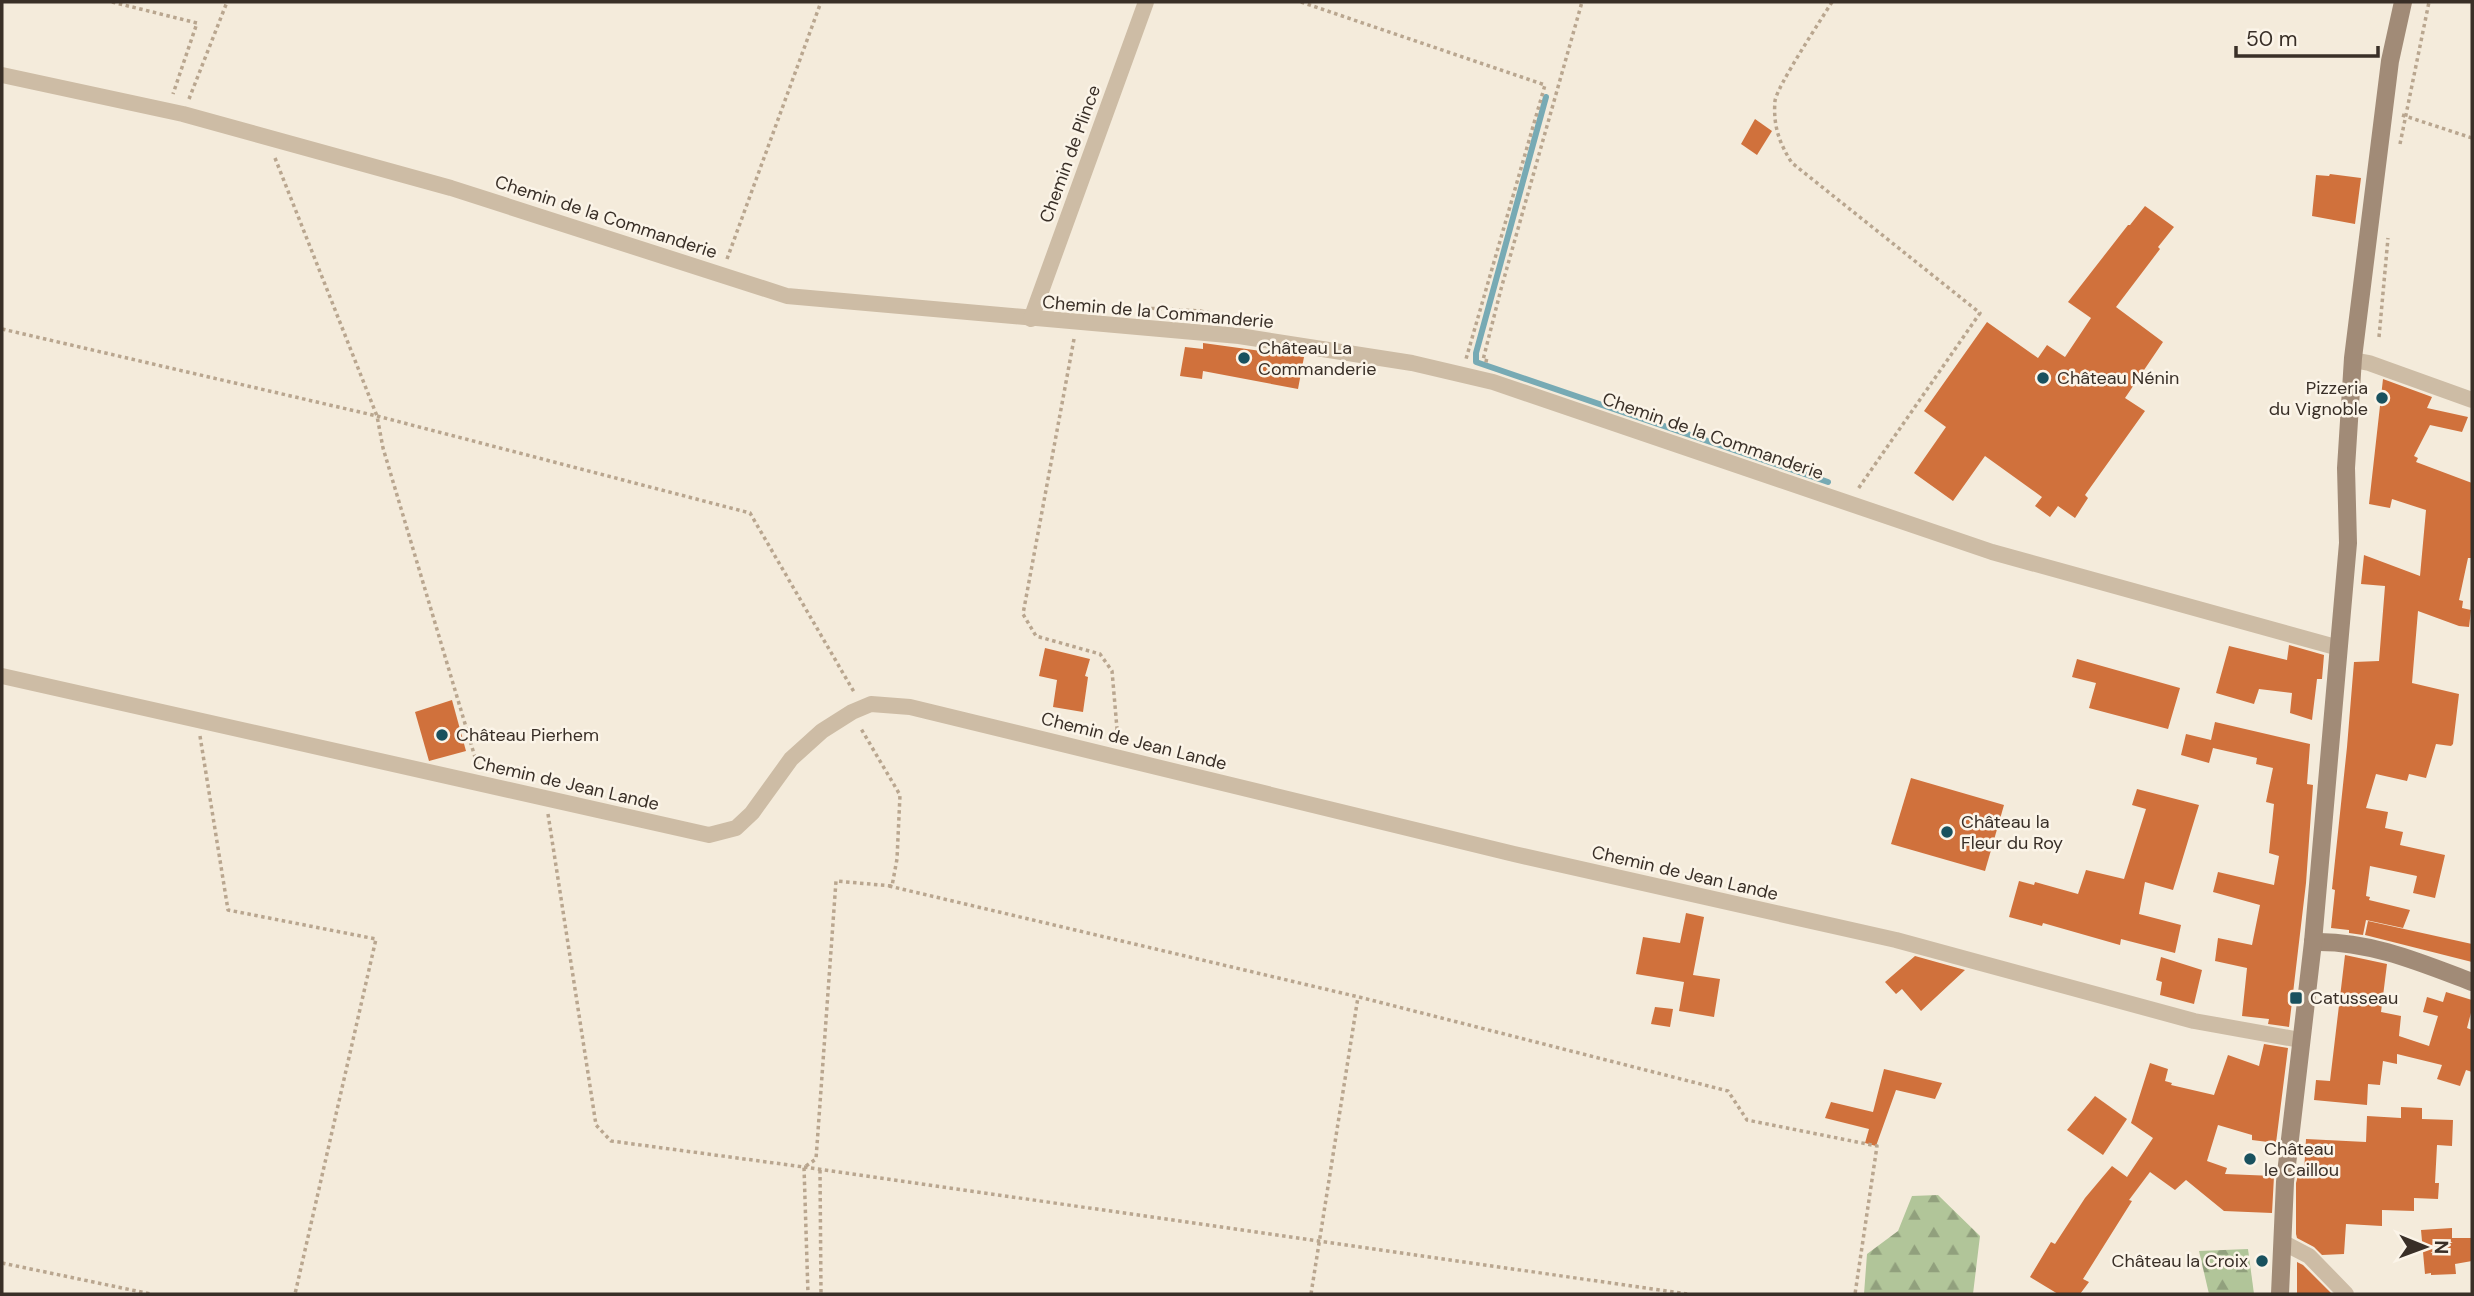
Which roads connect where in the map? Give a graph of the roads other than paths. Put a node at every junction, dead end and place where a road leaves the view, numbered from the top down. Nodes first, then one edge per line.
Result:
1 (1146, 2) edge
2 (2403, 2) edge
3 (2, 75) edge
4 (1031, 319) junction
5 (2353, 360) junction
6 (2472, 400) edge
7 (2339, 648) junction
8 (2, 676) edge
9 (2313, 942) junction
10 (2472, 982) edge
11 (2300, 1040) junction
12 (2282, 1242) junction
13 (2280, 1294) edge
14 (2346, 1294) edge

1 - 4 street, Chemin de Plince
2 - 5 main road
3 - 4 street, Chemin de la Commanderie
4 - 7 street, Chemin de la Commanderie
5 - 6 street
5 - 7 main road
7 - 9 main road
8 - 11 street, Chemin de Jean Lande
9 - 10 main road
9 - 11 main road
11 - 12 main road
12 - 13 main road
12 - 14 street

